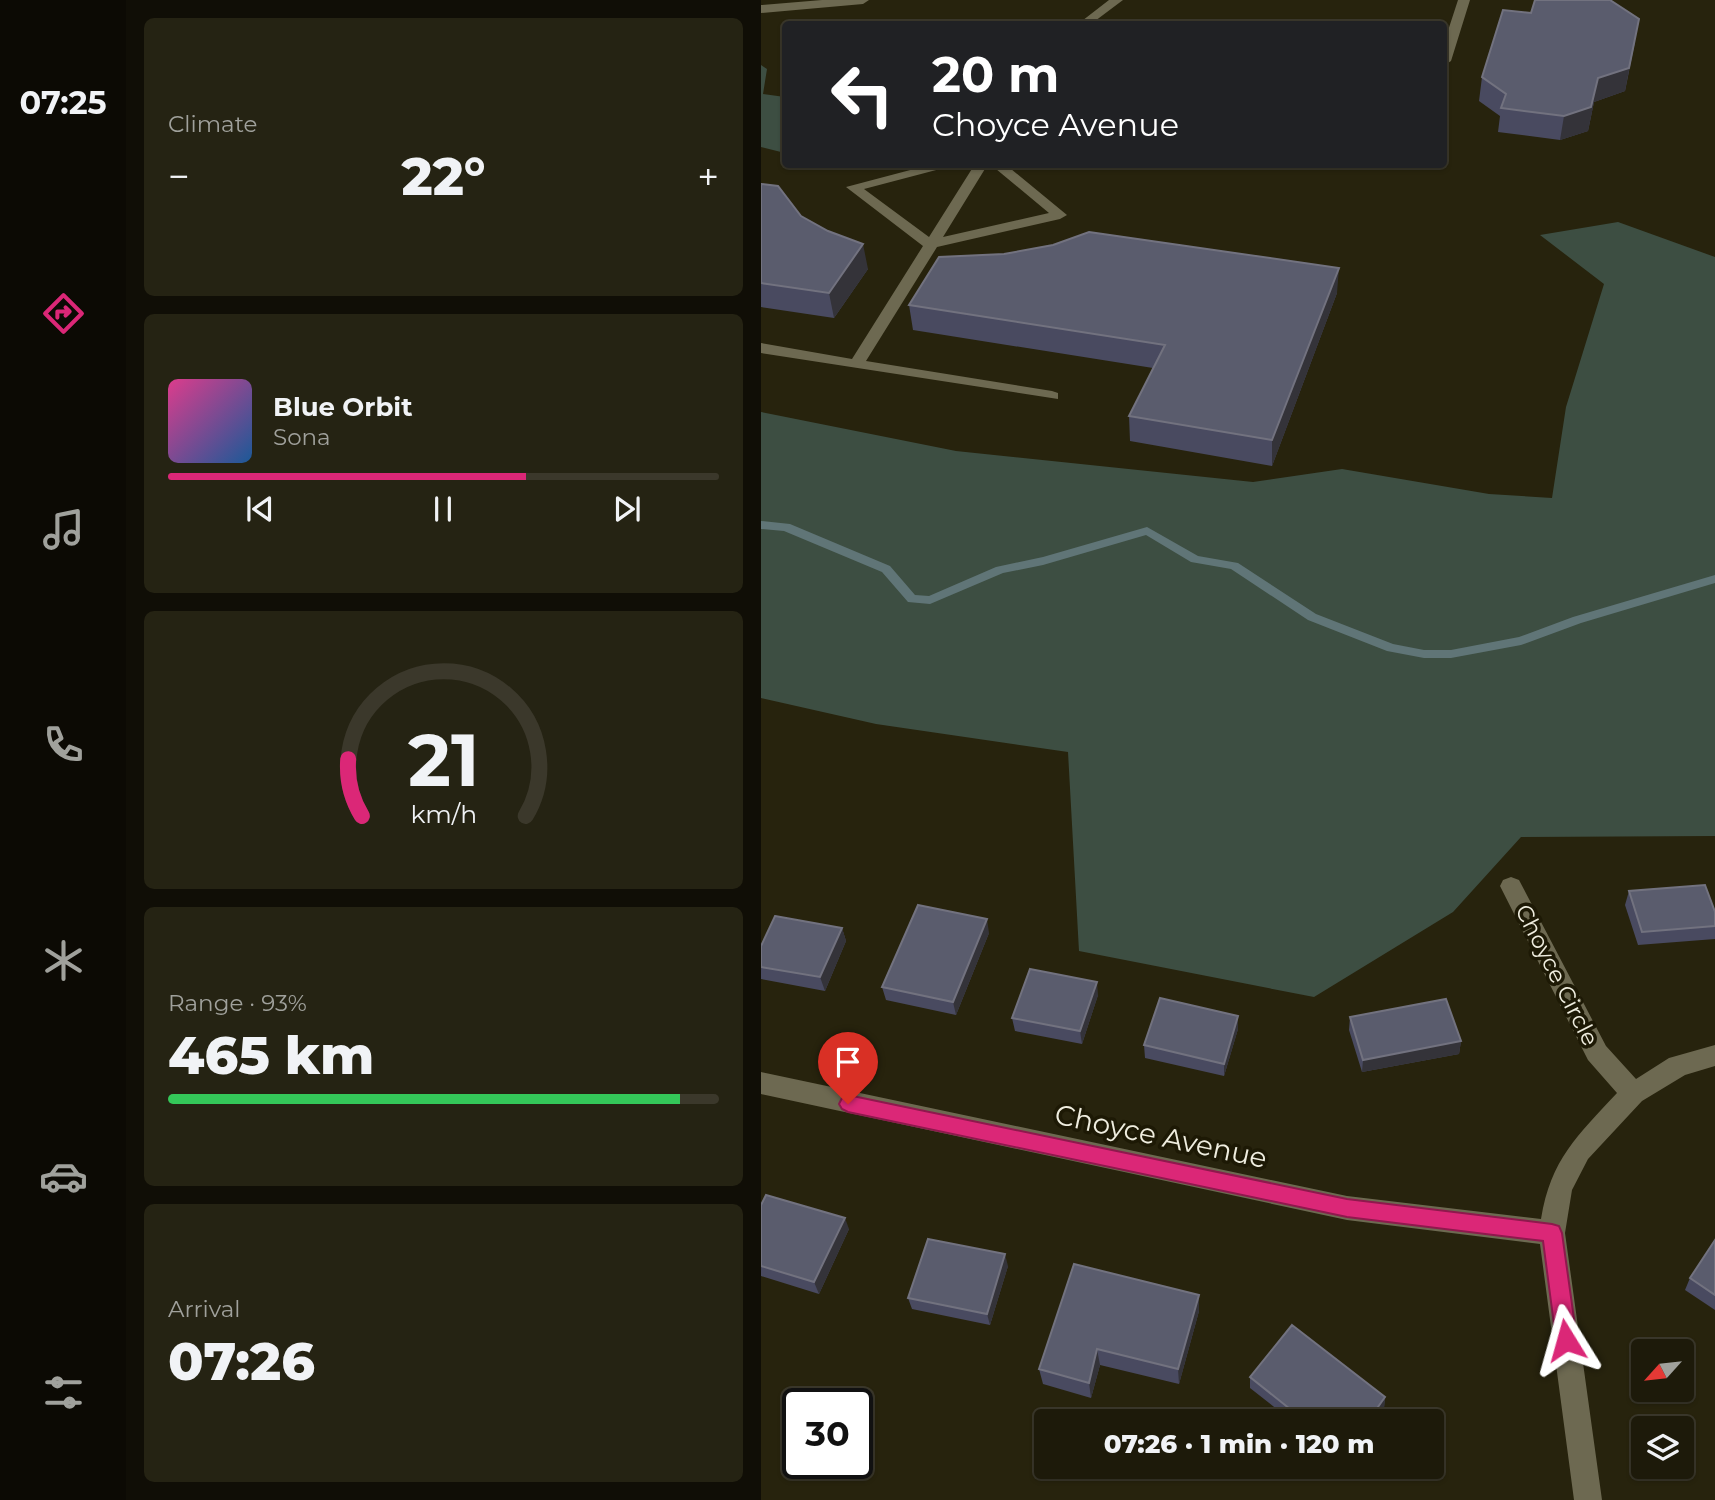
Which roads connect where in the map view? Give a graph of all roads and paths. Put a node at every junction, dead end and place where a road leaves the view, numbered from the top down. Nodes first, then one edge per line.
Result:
1 (863, 0) edge
2 (1117, 0) edge
3 (1464, 0) edge
4 (812, 2) edge
5 (761, 9) edge
6 (1088, 21) edge
7 (1447, 55) edge
8 (936, 168) edge
9 (979, 168) edge
10 (1001, 168) edge
11 (930, 244) junction
12 (761, 348) edge
13 (856, 364) junction
14 (1052, 396) dead end
15 (1511, 886) dead end
16 (1715, 1055) edge
17 (761, 1083) edge
18 (1633, 1093) junction
19 (1552, 1233) junction
20 (1588, 1500) edge

1 - 4 lane
2 - 6 lane
3 - 7 lane
4 - 5 lane
8 - 11 lane
9 - 11 lane
10 - 11 lane
11 - 13 lane
12 - 13 lane
13 - 14 lane
15 - 18 street, Choyce Circle
16 - 18 street
17 - 19 street, Choyce Avenue
18 - 19 street
19 - 20 street

